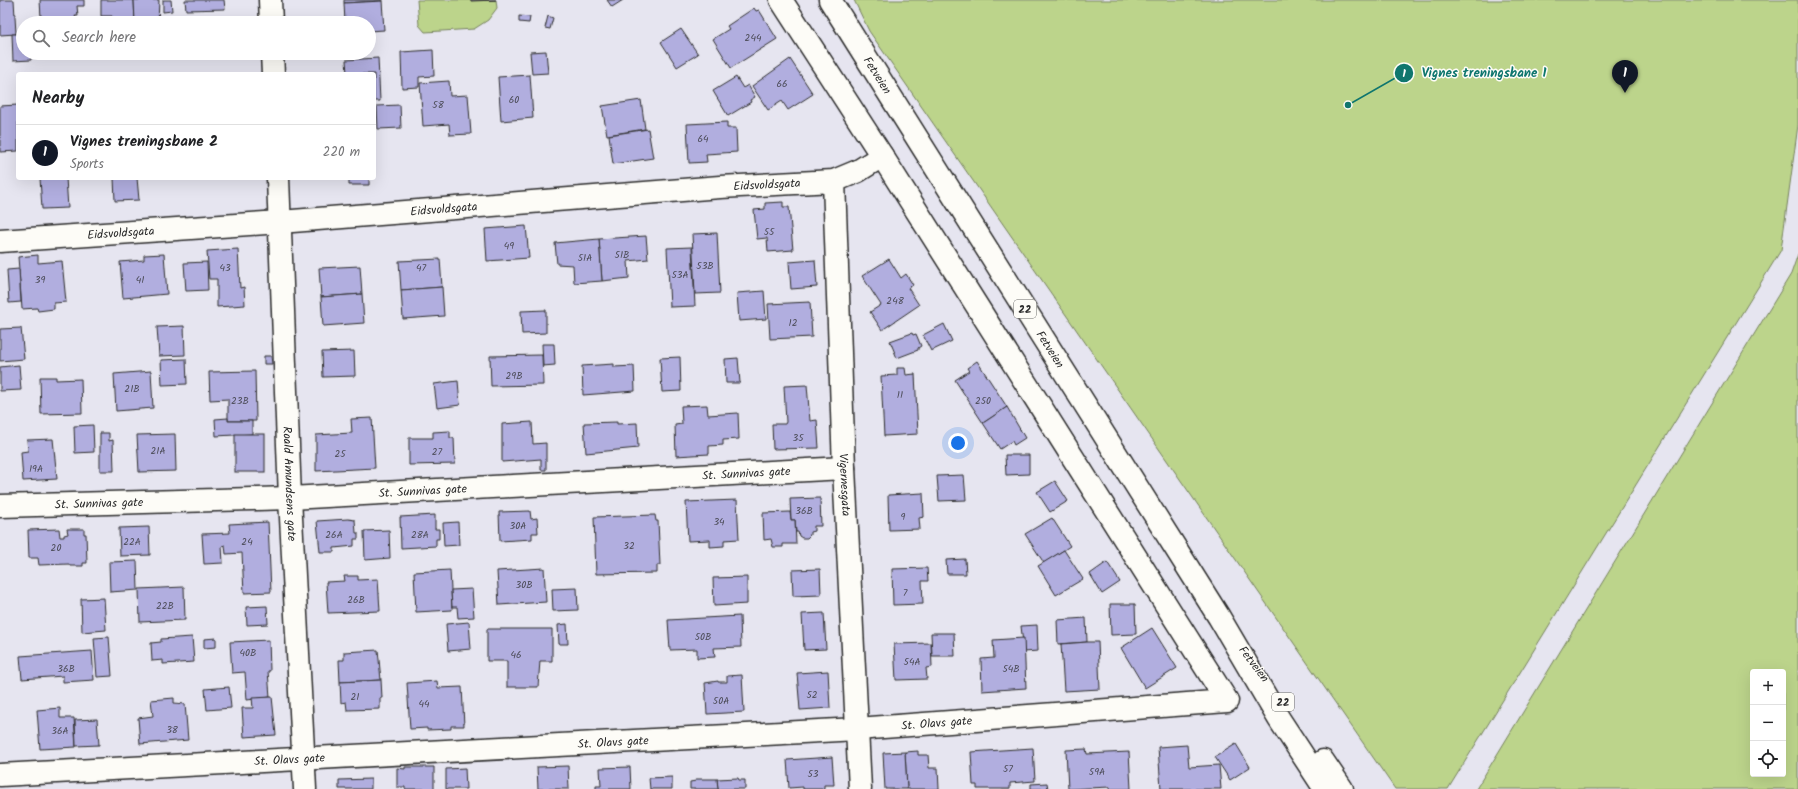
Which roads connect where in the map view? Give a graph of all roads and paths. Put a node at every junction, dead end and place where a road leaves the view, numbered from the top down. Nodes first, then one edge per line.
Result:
1 (270, 0) edge
2 (781, 0) edge
3 (830, 0) edge
4 (271, 16) edge
5 (272, 60) edge
6 (273, 72) edge
7 (882, 156) junction
8 (278, 180) edge
9 (834, 181) junction
10 (280, 222) junction
11 (0, 241) edge
12 (844, 468) junction
13 (290, 498) junction
14 (0, 506) edge
15 (1220, 617) junction
16 (857, 729) junction
17 (304, 758) junction
18 (0, 775) edge
19 (305, 789) edge
20 (860, 789) edge
21 (1325, 789) edge
22 (1342, 789) edge

1 - 4 main road
2 - 7 main road
3 - 15 main road, Fetveien / 22
5 - 6 main road
7 - 9 main road, Eidsvoldsgata
7 - 16 main road, St. Olavs gate
8 - 10 main road, Roald Amundsens gate
9 - 10 main road, Eidsvoldsgata
9 - 12 main road, Vigernesgata
10 - 11 main road, Eidsvoldsgata
10 - 13 main road, Roald Amundsens gate
12 - 13 main road, St. Sunnivas gate
12 - 16 main road, Vigernesgata
13 - 14 main road, St. Sunnivas gate
13 - 17 main road, Roald Amundsens gate
15 - 21 main road, Fetveien / 22
15 - 22 main road, Fetveien / 22
16 - 17 main road, St. Olavs gate
16 - 20 main road, Vigernesgata
17 - 18 main road, St. Olavs gate
17 - 19 main road, Roald Amundsens gate

